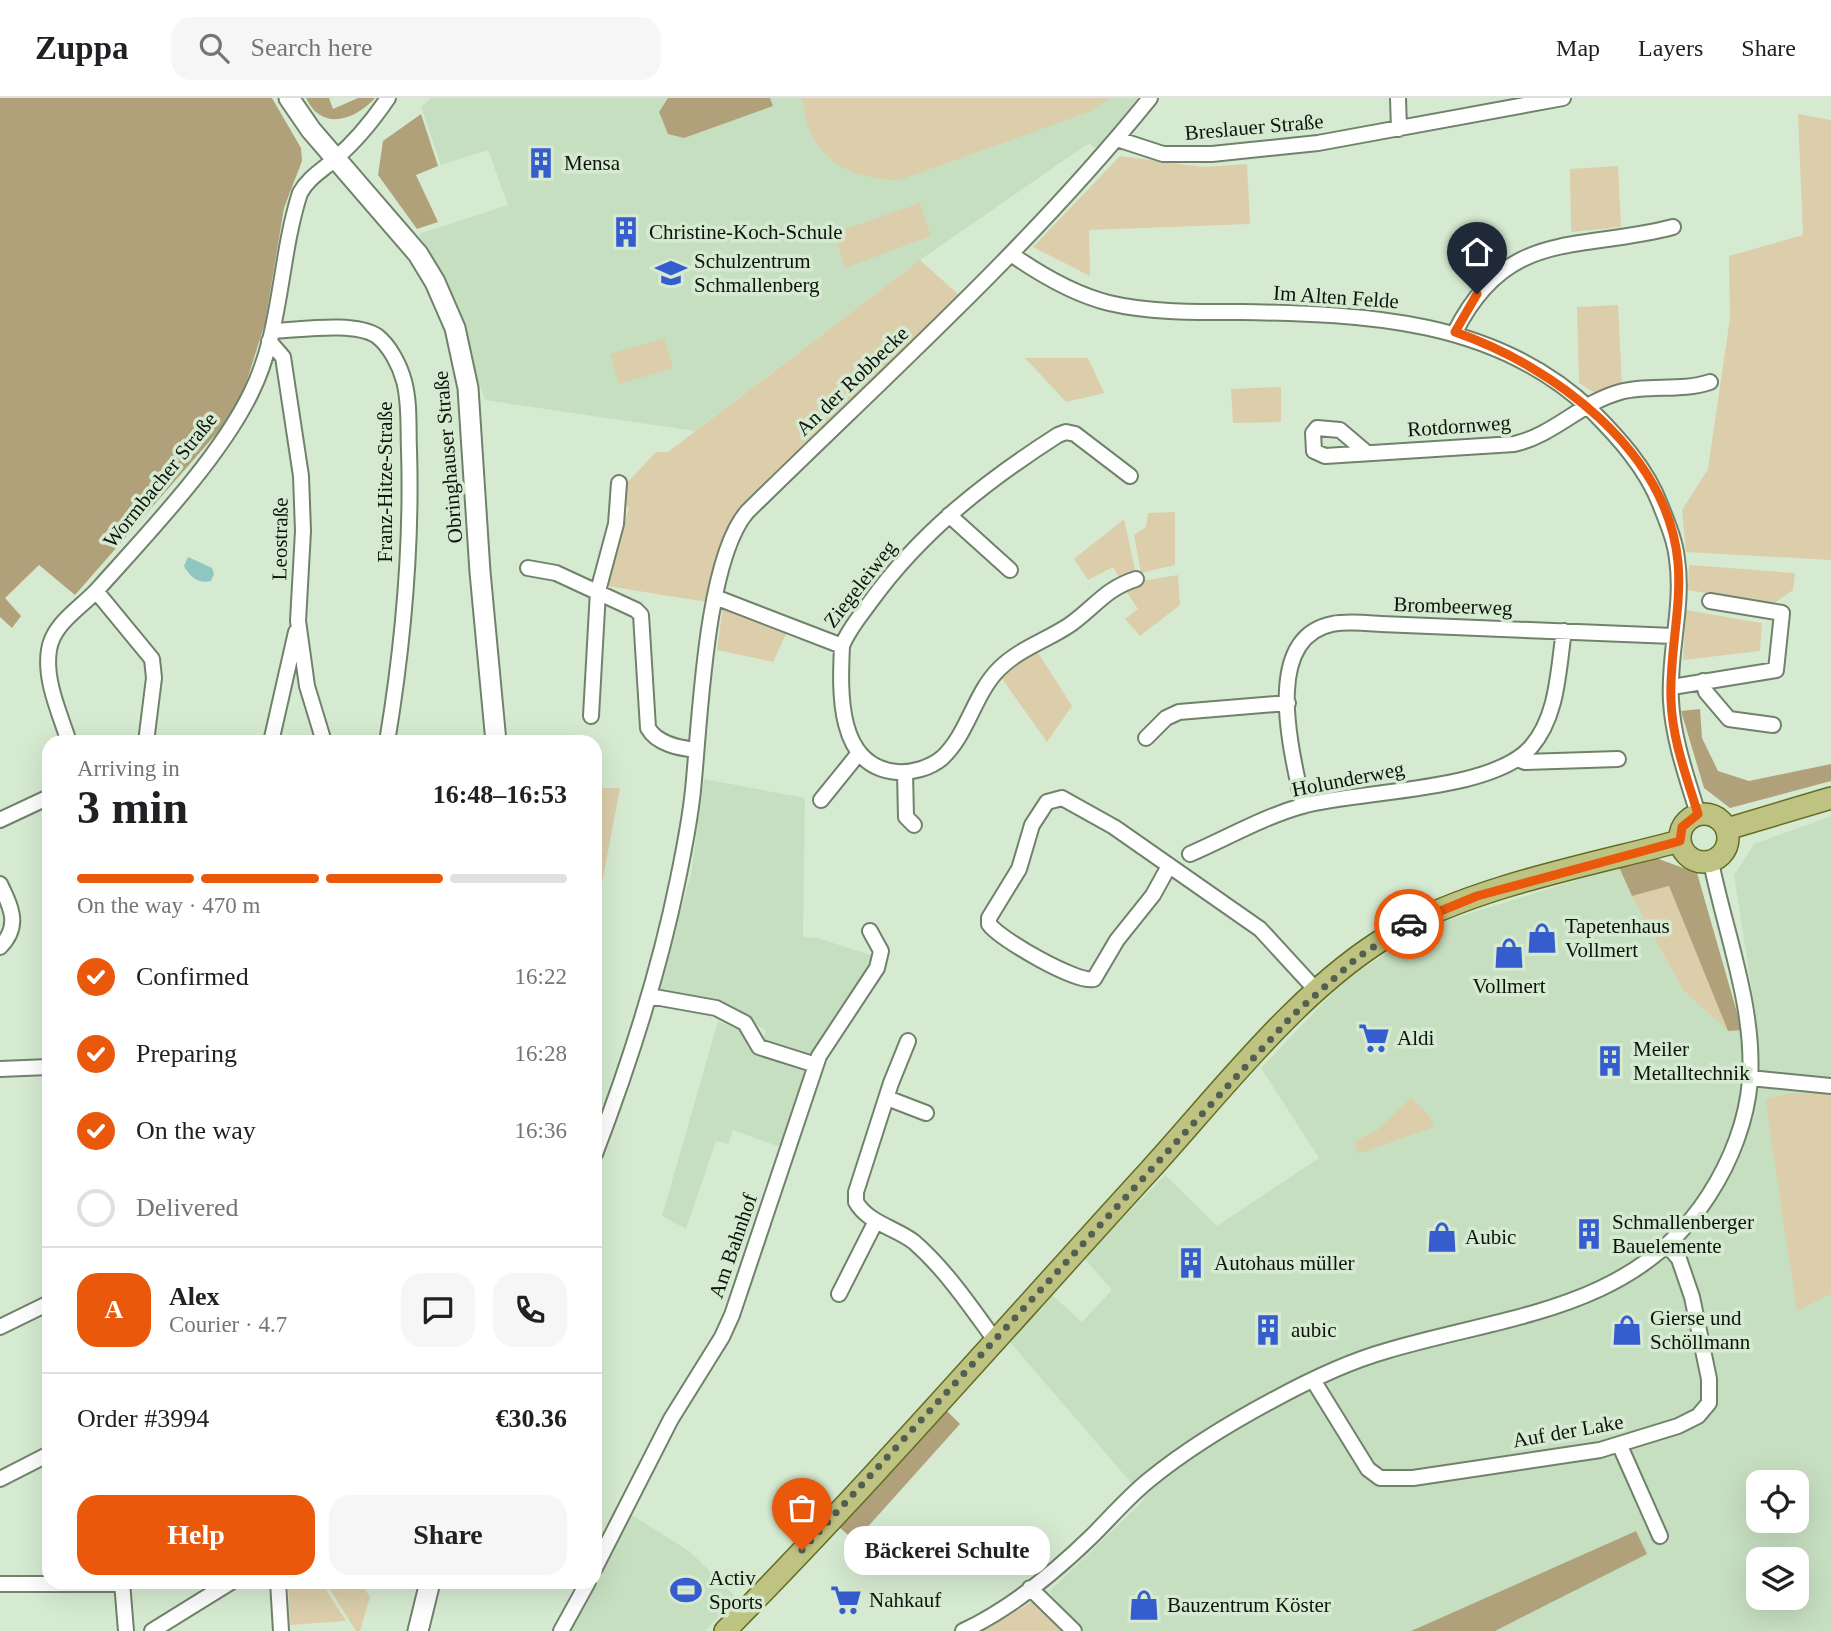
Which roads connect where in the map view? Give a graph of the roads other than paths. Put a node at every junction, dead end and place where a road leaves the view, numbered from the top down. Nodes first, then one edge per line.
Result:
1 (289, 98) edge
2 (387, 98) edge
3 (1150, 98) edge
4 (1398, 98) edge
5 (1562, 98) edge
6 (1399, 129) junction
7 (1117, 139) junction
8 (337, 158) junction
9 (1673, 227) dead end
10 (1011, 254) junction
11 (1455, 332) junction
12 (270, 336) junction
13 (1710, 382) dead end
14 (1586, 405) junction
15 (1367, 453) dead end
16 (1130, 476) dead end
17 (619, 483) dead end
18 (949, 515) junction
19 (528, 569) dead end
20 (1010, 570) dead end
21 (1136, 579) dead end
22 (96, 591) junction
23 (598, 591) junction
24 (715, 597) junction
25 (1710, 601) dead end
26 (298, 621) junction
27 (1563, 631) junction
28 (1673, 636) junction
29 (842, 646) junction
30 (1703, 681) junction
31 (1671, 687) junction
32 (1288, 703) junction
33 (591, 716) dead end
34 (1773, 725) dead end
35 (67, 735) edge
36 (147, 735) edge
37 (273, 735) edge
38 (322, 735) edge
39 (388, 735) edge
40 (495, 735) edge
41 (1146, 738) dead end
42 (696, 750) junction
43 (859, 754) junction
44 (1517, 758) junction
45 (1618, 759) dead end
46 (905, 772) junction
47 (1831, 798) edge
48 (42, 800) edge
49 (821, 800) dead end
50 (1303, 806) junction
51 (1698, 814) junction
52 (0, 820) edge
53 (914, 825) dead end
54 (1727, 829) junction
55 (1680, 841) junction
56 (1190, 854) dead end
57 (1711, 862) junction
58 (1169, 866) junction
59 (0, 884) edge
60 (870, 931) dead end
61 (0, 947) edge
62 (1318, 991) junction
63 (649, 996) junction
64 (908, 1041) dead end
65 (816, 1065) junction
66 (42, 1067) edge
67 (0, 1069) edge
68 (1750, 1079) junction
69 (1831, 1086) edge
70 (887, 1098) junction
71 (926, 1113) dead end
72 (602, 1135) edge
73 (876, 1221) junction
74 (1668, 1246) junction
75 (839, 1294) dead end
76 (42, 1306) edge
77 (0, 1327) edge
78 (995, 1339) junction
79 (1313, 1380) junction
80 (1620, 1446) junction
81 (42, 1458) edge
82 (0, 1479) edge
83 (1660, 1536) dead end
84 (602, 1553) edge
85 (0, 1584) edge
86 (42, 1584) edge
87 (1030, 1588) junction
88 (123, 1589) edge
89 (220, 1589) edge
90 (278, 1589) edge
91 (428, 1589) edge
92 (584, 1589) edge
93 (127, 1631) edge
94 (152, 1631) edge
95 (281, 1631) edge
96 (418, 1631) edge
97 (561, 1631) edge
98 (725, 1631) edge
99 (963, 1631) edge
100 (1074, 1631) edge

1 - 8 street, Obringhauser Straße
2 - 8 street, Wormbacher Straße
3 - 7 street, An der Robbecke
4 - 6 street
5 - 6 street, Breslauer Straße
6 - 7 street, Breslauer Straße
7 - 10 street, An der Robbecke
8 - 12 street, Wormbacher Straße
8 - 40 street, Obringhauser Straße
9 - 11 street
10 - 11 street, Im Alten Felde
10 - 24 street, An der Robbecke
11 - 14 street, Im Alten Felde
12 - 22 street, Wormbacher Straße
12 - 26 street, Leostraße
12 - 39 street, Franz-Hitze-Straße
13 - 14 street, Rotdornweg
14 - 15 street, Rotdornweg
14 - 28 street, Im Alten Felde
16 - 18 street, Ziegeleiweg
17 - 23 street
18 - 20 street
18 - 29 street, Ziegeleiweg
19 - 23 street
21 - 46 street
22 - 35 street, Wormbacher Straße
22 - 36 street
23 - 33 street
23 - 42 street
24 - 29 street, Ziegeleiweg
24 - 42 street, An der Robbecke
25 - 30 street
26 - 37 street
26 - 38 street, Leostraße
27 - 28 street, Brombeerweg
27 - 32 street, Brombeerweg
27 - 44 street, Holunderweg
28 - 31 street, Im Alten Felde
29 - 43 street
30 - 31 street
30 - 34 street
31 - 51 street, Im Alten Felde
32 - 41 street
32 - 50 street, Brombeerweg
42 - 63 street, An der Robbecke
43 - 46 street
43 - 49 street
44 - 45 street, Holunderweg
44 - 50 street, Holunderweg
46 - 53 street
47 - 54 main road
48 - 52 street
50 - 56 street, Holunderweg
51 - 54 main road
51 - 55 main road
54 - 57 main road
55 - 57 main road
55 - 62 main road
57 - 68 street
58 - 58 street
58 - 62 street
59 - 61 street
60 - 65 street, Am Bahnhof
62 - 78 main road
63 - 65 street
63 - 72 street, An der Robbecke
64 - 70 street
65 - 84 street, Am Bahnhof
66 - 67 street
68 - 69 street
68 - 74 street
70 - 71 street
70 - 73 street
73 - 75 street
73 - 78 street
74 - 79 street
74 - 80 street, Auf der Lake
76 - 77 street
78 - 98 main road
79 - 80 street, Auf der Lake
79 - 87 street
80 - 83 street
81 - 82 street
85 - 86 street
87 - 99 street
87 - 100 street
88 - 93 street
89 - 94 street
90 - 95 street
91 - 96 street
92 - 97 street

